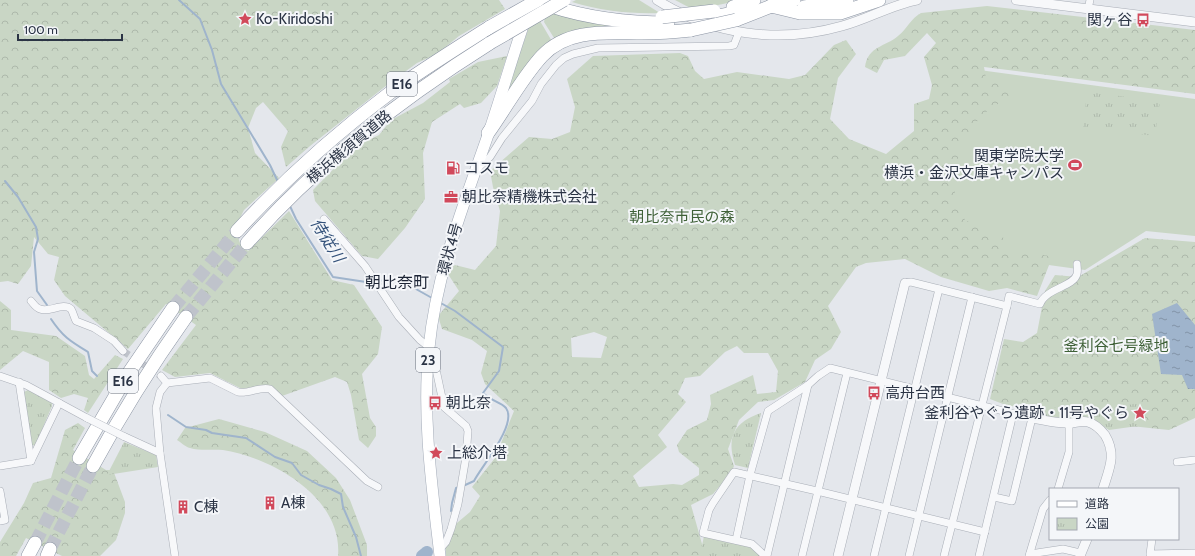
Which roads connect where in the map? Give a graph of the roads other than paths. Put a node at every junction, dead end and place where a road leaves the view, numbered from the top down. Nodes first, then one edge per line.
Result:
1 (564, 0) edge
2 (657, 0) edge
3 (754, 0) edge
4 (794, 0) edge
5 (848, 0) edge
6 (862, 0) edge
7 (879, 0) edge
8 (917, 0) edge
9 (1016, 0) edge
10 (541, 1) edge
11 (826, 1) edge
12 (1089, 5) edge
13 (770, 6) junction
14 (785, 9) junction
15 (835, 13) junction
16 (716, 14) junction
17 (1195, 22) edge
18 (737, 26) junction
19 (488, 133) junction
20 (475, 170) junction
21 (324, 219) dead end
22 (237, 231) tunnel mouth
23 (247, 243) tunnel mouth
24 (1077, 264) dead end
25 (905, 283) joint
26 (940, 289) junction
27 (972, 297) junction
28 (30, 301) dead end
29 (1007, 306) junction
30 (173, 308) tunnel mouth
31 (186, 317) tunnel mouth
32 (123, 351) tunnel mouth
33 (429, 351) junction
34 (847, 373) junction
35 (0, 376) edge
36 (161, 376) tunnel mouth
37 (881, 381) junction
38 (20, 382) junction
39 (167, 383) junction
40 (808, 385) junction
41 (916, 389) junction
42 (948, 397) junction
43 (59, 403) junction
44 (981, 406) junction
45 (1013, 414) junction
46 (1032, 418) junction
47 (1069, 423) junction
48 (160, 453) junction
49 (79, 458) tunnel mouth
50 (31, 460) junction
51 (1195, 460) edge
52 (1177, 462) dead end
53 (0, 466) edge
54 (93, 466) tunnel mouth
55 (750, 475) junction
56 (785, 483) junction
57 (378, 486) dead end
58 (1058, 488) edge
59 (1103, 488) edge
60 (0, 491) edge
61 (818, 491) junction
62 (994, 497) junction
63 (852, 499) junction
64 (1049, 501) edge
65 (886, 507) junction
66 (919, 515) junction
67 (0, 521) edge
68 (952, 524) junction
69 (985, 532) junction
70 (736, 540) junction
71 (1087, 540) edge
72 (1152, 540) edge
73 (35, 543) tunnel mouth
74 (439, 553) edge
75 (1195, 553) edge
76 (1030, 555) edge
77 (1080, 555) edge
78 (1173, 555) edge
79 (28, 556) edge
80 (175, 556) edge
81 (766, 556) edge
82 (802, 556) edge
83 (838, 556) edge
84 (874, 556) edge
85 (909, 556) edge
86 (944, 556) edge
87 (979, 556) edge

1 - 23 highway, 横浜横須賀道路 / E16, bridge
2 - 18 street
3 - 16 highway
4 - 13 highway
5 - 11 highway
6 - 15 highway
7 - 15 highway
8 - 18 street
9 - 12 street
10 - 16 highway, bridge
10 - 19 main road, 環状4号 / 23
10 - 22 highway, 横浜横須賀道路 / E16, bridge
11 - 14 highway
12 - 17 street
13 - 14 highway
13 - 16 highway
13 - 18 highway
14 - 15 highway
18 - 19 highway, bridge
18 - 20 street
19 - 20 main road, 環状4号 / 23
20 - 33 main road, 環状4号 / 23
21 - 33 street
24 - 29 street
25 - 26 street
25 - 37 street
26 - 27 street
26 - 41 street
27 - 29 street
27 - 42 street
28 - 32 street
29 - 44 street
30 - 49 highway, E16
31 - 54 highway, E16
33 - 74 main road, 環状4号 / 23
33 - 74 street
34 - 37 street
34 - 40 street
34 - 61 street
35 - 38 street
36 - 39 street
37 - 41 street
37 - 63 street
38 - 43 street
38 - 50 street
39 - 48 street
39 - 57 street
40 - 55 street
40 - 56 street
41 - 42 street
41 - 65 street
42 - 44 street
42 - 66 street
43 - 48 street, bridge
43 - 50 street
44 - 45 street
44 - 68 street
45 - 46 street
45 - 62 street
46 - 47 street
46 - 62 street
47 - 58 street
47 - 59 street
48 - 80 street
50 - 53 street
51 - 52 street
55 - 56 street
55 - 70 street
55 - 70 street
56 - 61 street
56 - 81 street
60 - 67 street
61 - 63 street
61 - 82 street
62 - 69 street
63 - 65 street
63 - 83 street
64 - 76 street
65 - 66 street
65 - 84 street
66 - 68 street
66 - 85 street
68 - 69 street
68 - 86 street
69 - 87 street
70 - 81 street
71 - 77 street
72 - 78 street
73 - 79 highway
75 - 78 street
76 - 77 street

